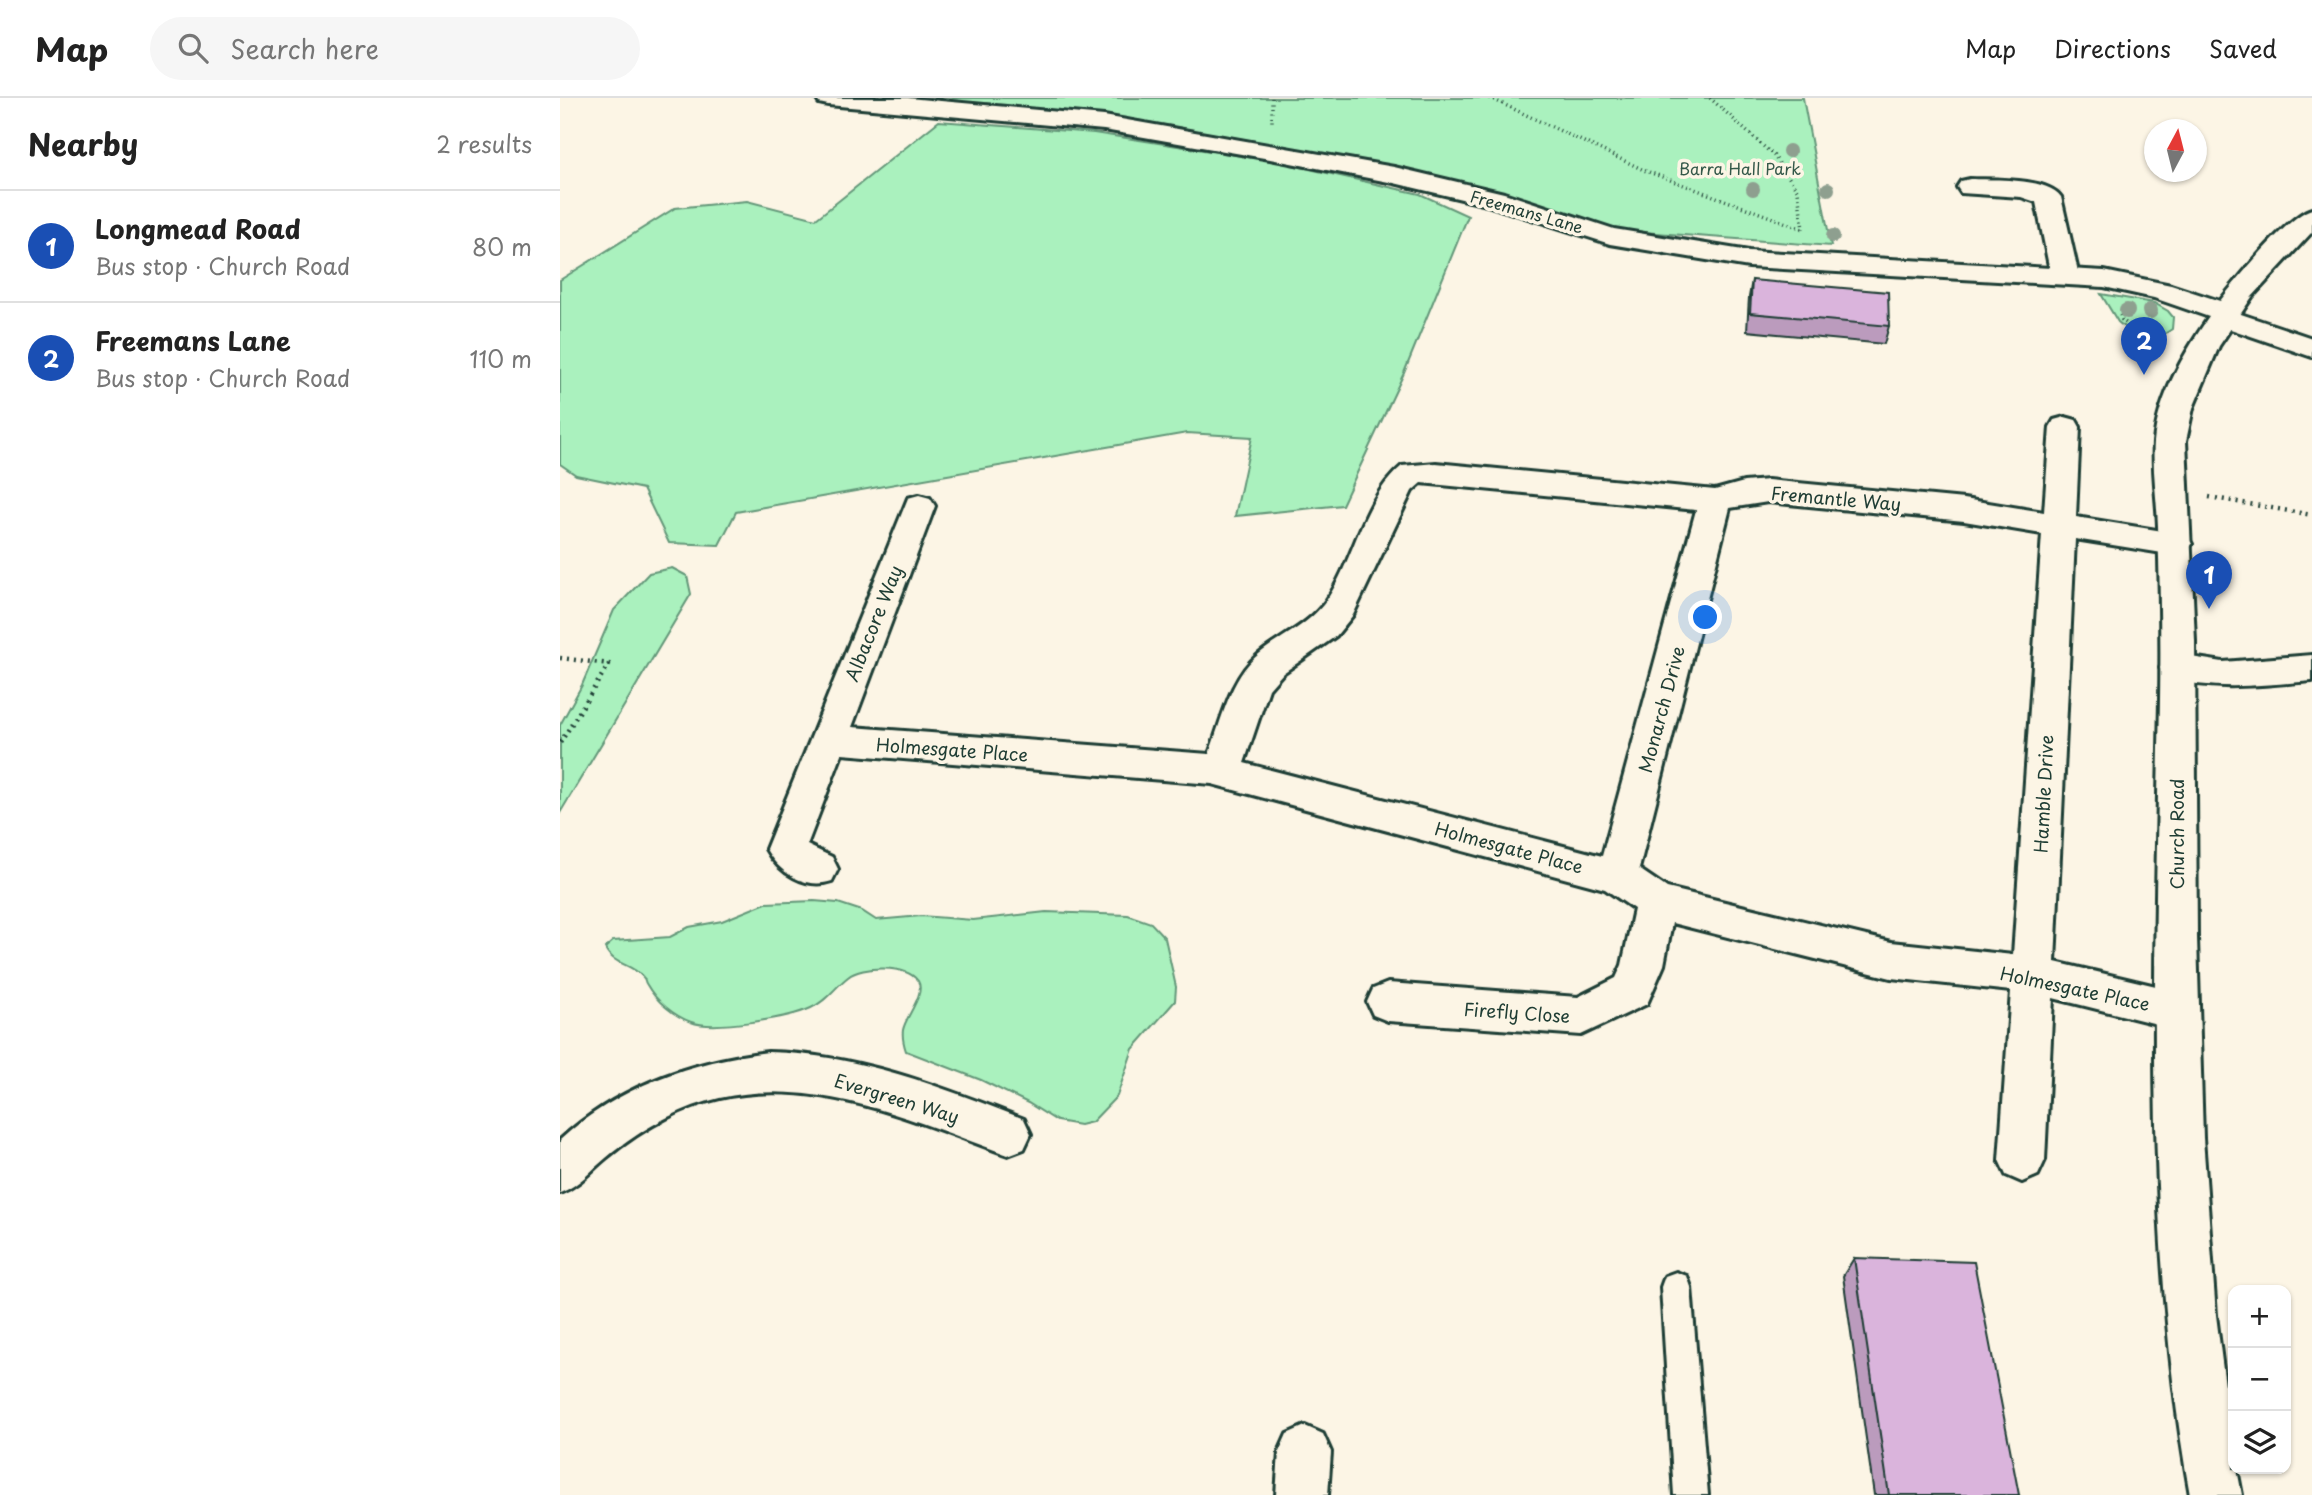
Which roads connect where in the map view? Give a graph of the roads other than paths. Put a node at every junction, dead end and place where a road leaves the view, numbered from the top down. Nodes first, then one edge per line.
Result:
1 (828, 98) edge
2 (1970, 187) dead end
3 (2312, 217) edge
4 (2065, 276) junction
5 (2224, 315) junction
6 (2312, 348) edge
7 (2065, 427) dead end
8 (1715, 501) junction
9 (919, 506) dead end
10 (2058, 523) junction
11 (2175, 544) junction
12 (2178, 668) junction
13 (2312, 668) edge
14 (828, 739) junction
15 (1222, 772) junction
16 (818, 869) dead end
17 (1617, 876) junction
18 (1656, 902) junction
19 (2032, 975) junction
20 (1388, 1002) dead end
21 (2177, 1010) junction
22 (1008, 1134) dead end
23 (2022, 1160) dead end
24 (560, 1171) edge
25 (1676, 1287) dead end
26 (1691, 1495) edge
27 (2216, 1495) edge

1 - 4 street, Freemans Lane
2 - 4 street
3 - 5 street, Church Road
4 - 5 street, Freemans Lane
5 - 6 street, Freemans Lane
5 - 11 street, Church Road
7 - 10 street, Hamble Drive
8 - 10 street, Fremantle Way
8 - 15 street, Fremantle Way
8 - 17 street, Monarch Drive
9 - 14 street, Albacore Way
10 - 11 street, Fremantle Way
10 - 19 street, Hamble Drive
11 - 12 street, Church Road
12 - 13 street
12 - 21 street, Church Road
14 - 15 street, Holmesgate Place
14 - 16 street, Albacore Way
15 - 17 street, Holmesgate Place
17 - 18 street, Holmesgate Place
18 - 19 street, Holmesgate Place
18 - 20 street, Firefly Close
19 - 21 street, Holmesgate Place
19 - 23 street, Hamble Drive
21 - 27 street, Church Road
22 - 24 street, Evergreen Way
25 - 26 lane

